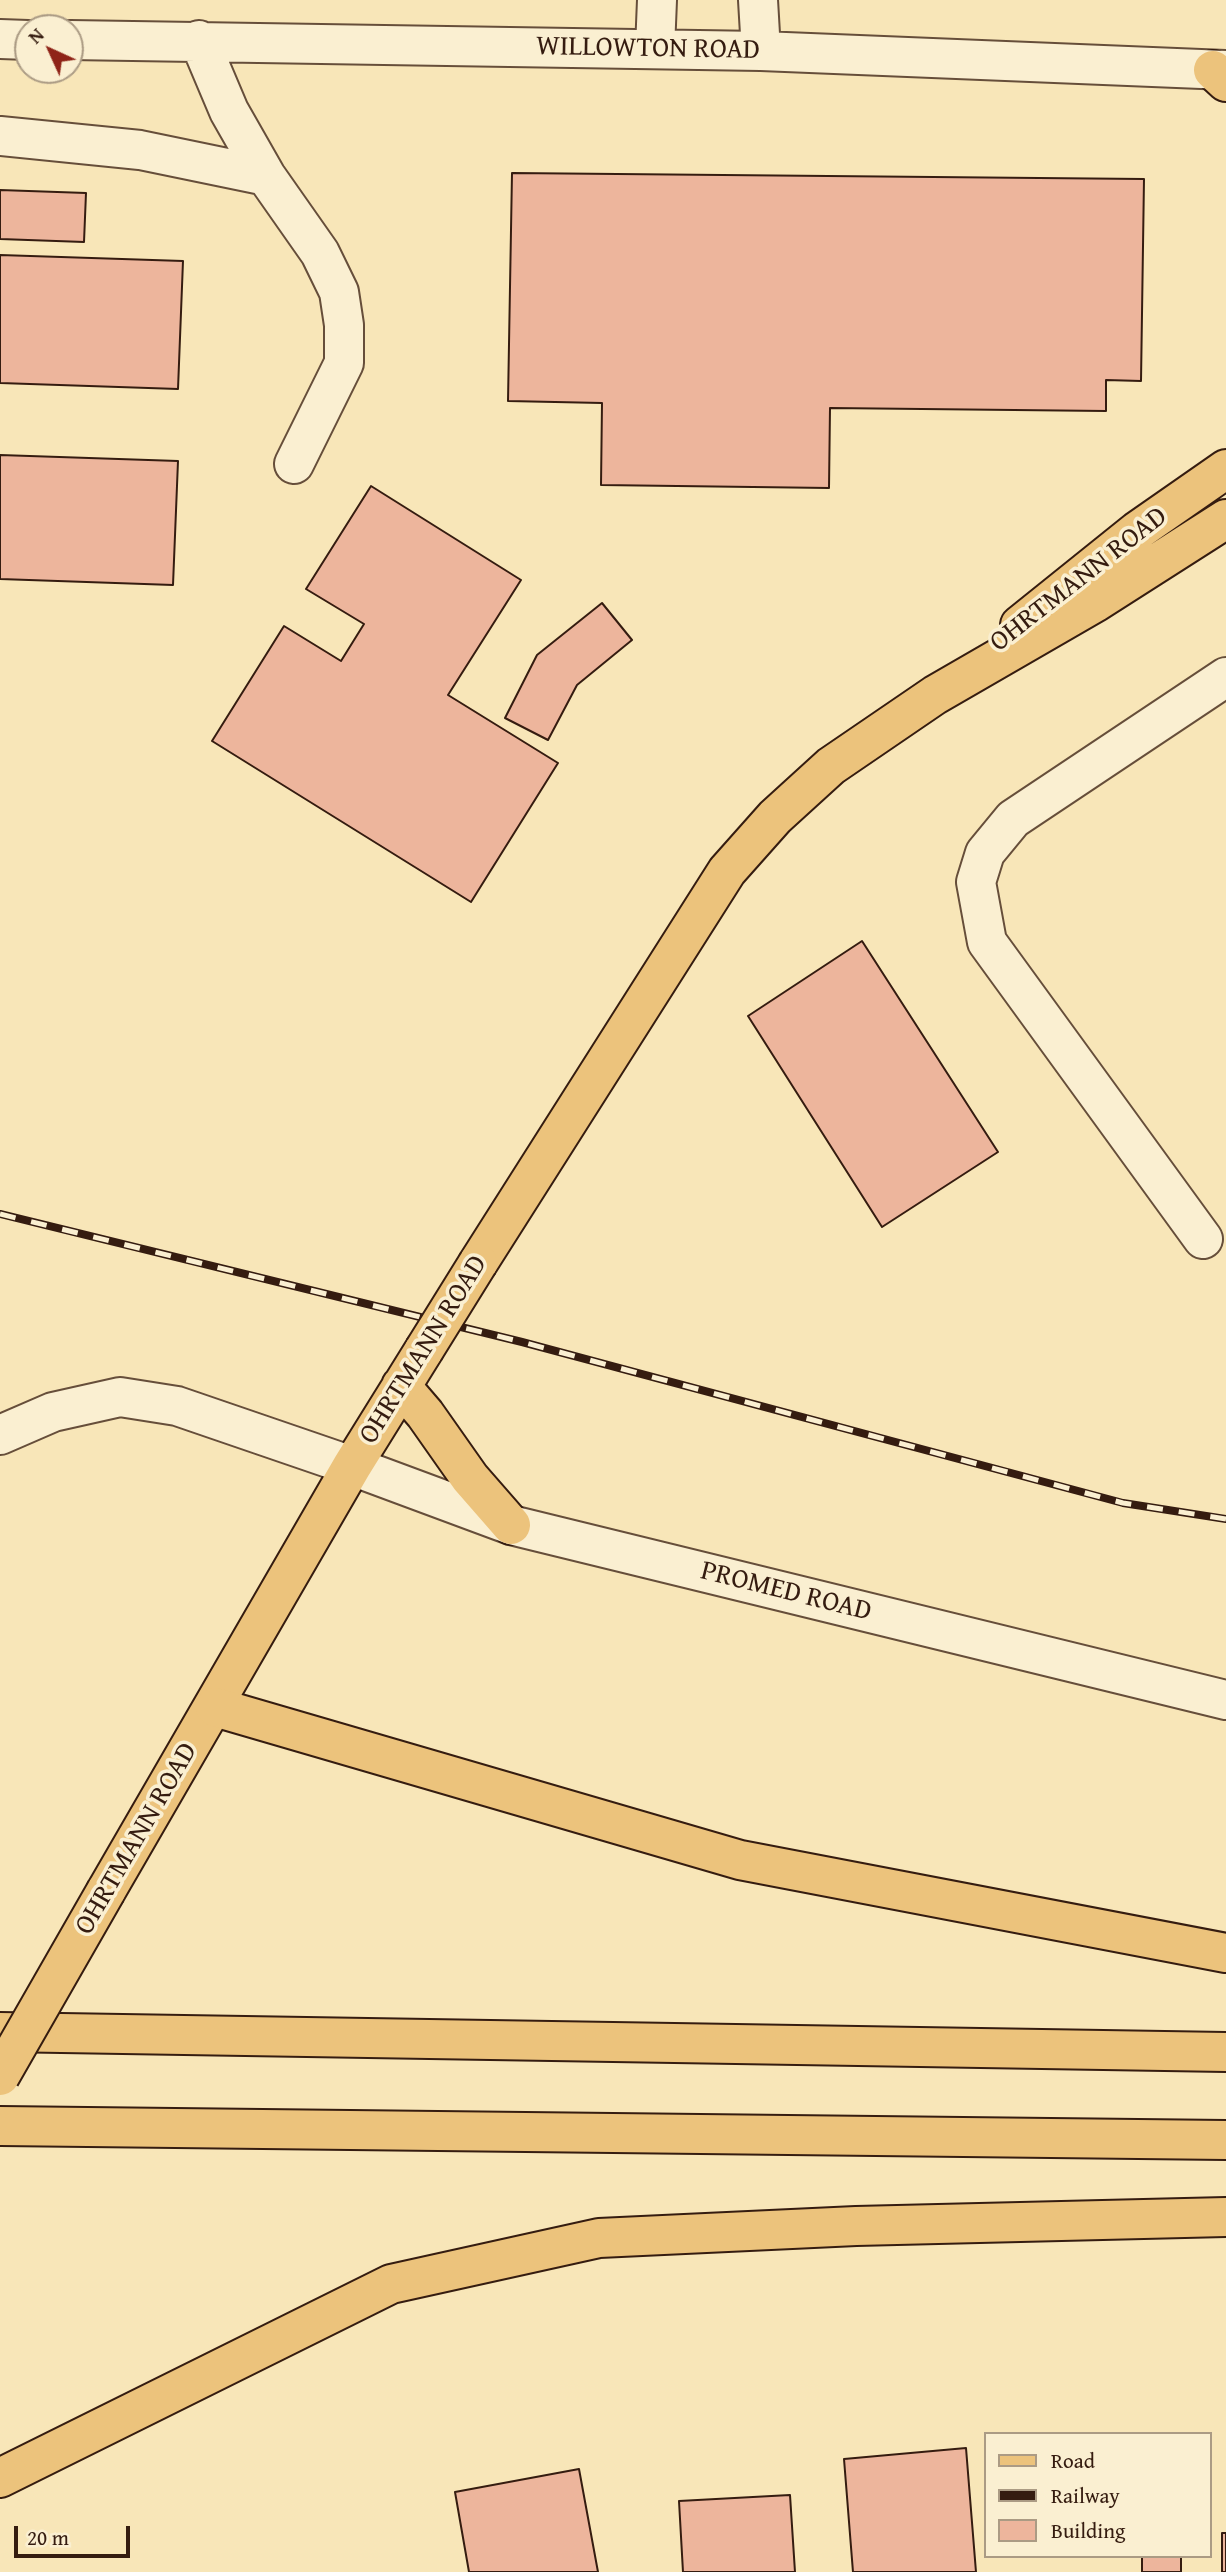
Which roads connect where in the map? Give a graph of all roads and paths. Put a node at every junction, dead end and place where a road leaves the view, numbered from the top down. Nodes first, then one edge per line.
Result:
1 (657, 0) edge
2 (758, 0) edge
3 (84, 40) edge
4 (199, 40) junction
5 (655, 49) junction
6 (761, 51) junction
7 (1222, 74) edge
8 (0, 136) edge
9 (266, 176) junction
10 (294, 464) dead end
11 (1226, 470) edge
12 (1226, 519) edge
13 (1226, 677) edge
14 (935, 695) junction
15 (1203, 1239) dead end
16 (401, 1386) junction
17 (0, 1436) edge
18 (352, 1466) junction
19 (512, 1525) junction
20 (1226, 1700) edge
21 (215, 1707) junction
22 (1226, 1953) edge
23 (0, 2032) edge
24 (1226, 2052) edge
25 (0, 2076) edge
26 (0, 2126) edge
27 (1226, 2140) edge
28 (1226, 2217) edge
29 (0, 2478) edge

1 - 5 street
2 - 6 street
3 - 4 street, WILLOWTON ROAD
4 - 5 street, WILLOWTON ROAD
4 - 9 street
5 - 6 street, WILLOWTON ROAD
6 - 7 street, WILLOWTON ROAD
8 - 9 street
9 - 10 street
11 - 14 main road, OHRTMANN ROAD
12 - 14 main road, OHRTMANN ROAD
13 - 15 street
14 - 16 main road, OHRTMANN ROAD, bridge
16 - 18 main road, OHRTMANN ROAD
16 - 19 main road
17 - 18 street, PROMED ROAD
18 - 19 street, PROMED ROAD
18 - 21 main road, OHRTMANN ROAD
19 - 20 street, PROMED ROAD
21 - 22 main road
21 - 25 main road, OHRTMANN ROAD, bridge
23 - 24 main road
26 - 27 main road
28 - 29 main road

